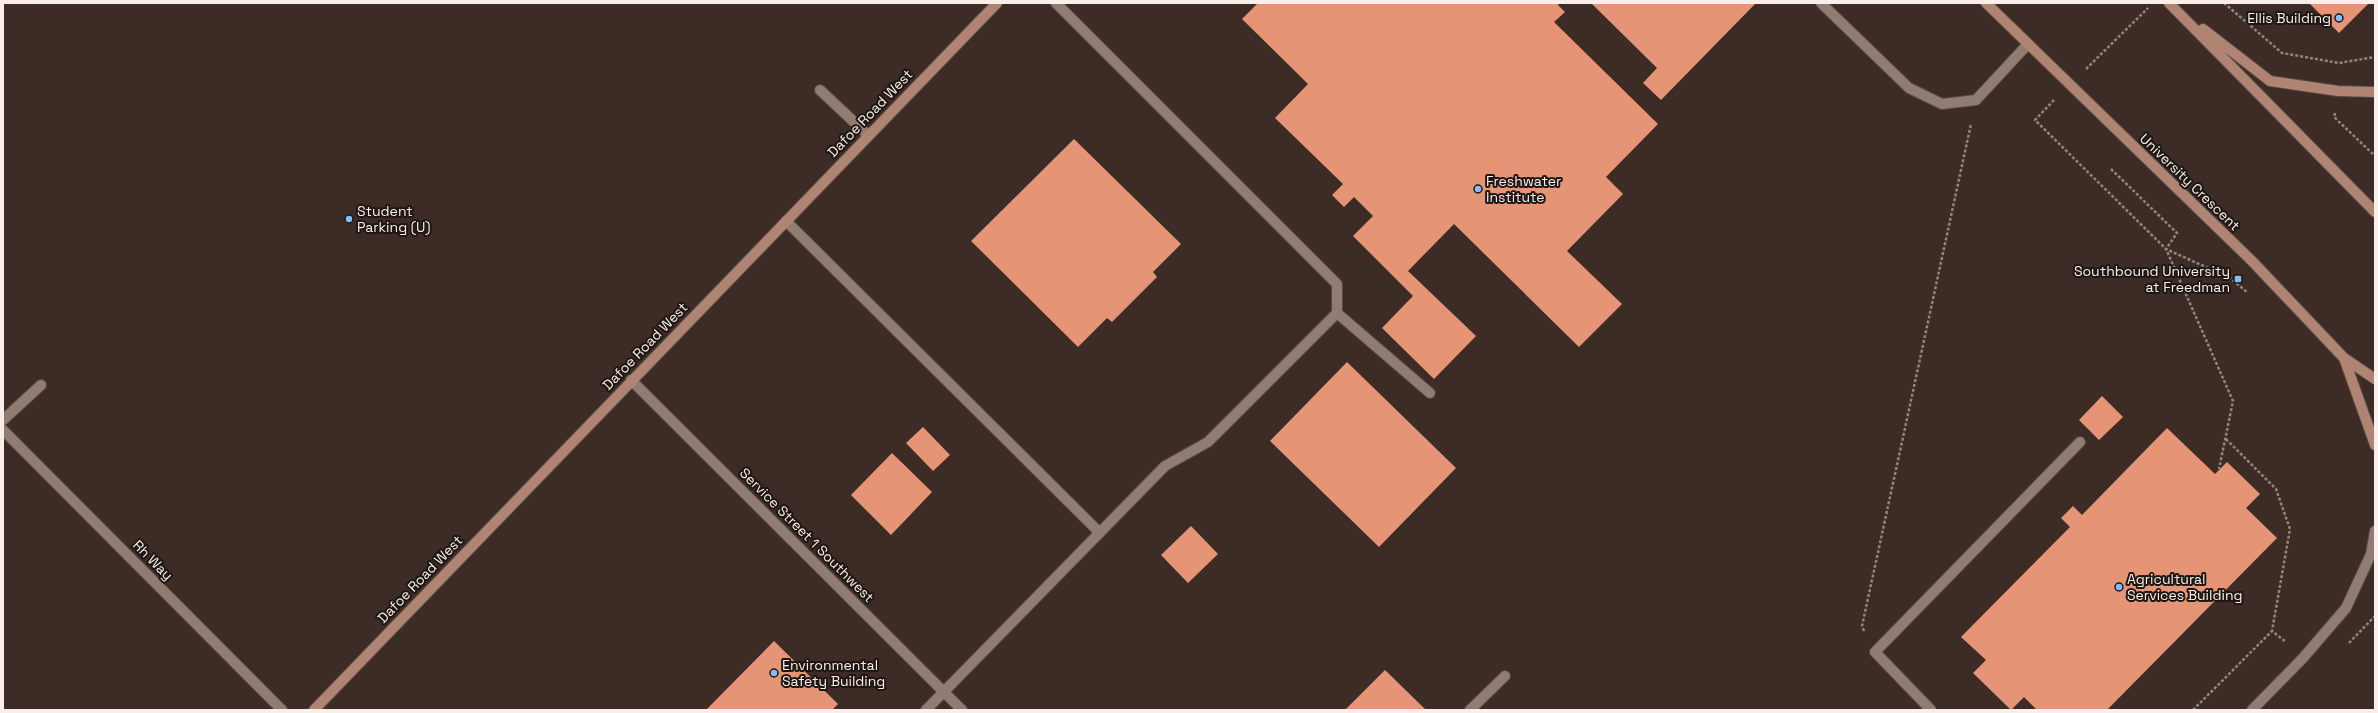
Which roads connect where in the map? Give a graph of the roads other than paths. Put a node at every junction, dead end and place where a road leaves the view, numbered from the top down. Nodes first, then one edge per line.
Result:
1 (997, 3) edge
2 (1056, 3) edge
3 (1820, 3) edge
4 (1986, 3) edge
5 (2172, 6) edge
6 (2028, 44) junction
7 (820, 90) dead end
8 (2375, 92) edge
9 (868, 135) junction
10 (2375, 212) edge
11 (786, 221) junction
12 (1337, 313) junction
13 (2344, 358) junction
14 (2375, 379) edge
15 (631, 380) junction
16 (41, 385) dead end
17 (1430, 393) dead end
18 (3, 420) edge
19 (3, 430) edge
20 (2080, 442) dead end
21 (2375, 445) edge
22 (2375, 531) edge
23 (1100, 533) junction
24 (1505, 676) dead end
25 (943, 690) junction
26 (282, 710) edge
27 (314, 710) edge
28 (926, 710) edge
29 (962, 710) edge
30 (1470, 710) edge
31 (1932, 710) edge
32 (2252, 710) edge

1 - 9 street, Dafoe Road West
2 - 12 street
3 - 6 street
4 - 6 street, University Crescent
5 - 8 street
5 - 10 street
6 - 13 street, University Crescent
7 - 9 street
9 - 11 street, Dafoe Road West
11 - 15 street, Dafoe Road West
11 - 23 street
12 - 17 street
12 - 23 street
13 - 14 street, University Crescent
13 - 21 street
15 - 25 street, Service Street 1 Southwest
15 - 27 street, Dafoe Road West
16 - 18 street
19 - 26 street, Rh Way
20 - 31 street
22 - 32 street
23 - 25 street
24 - 30 street
25 - 28 street
25 - 29 street, Service Street 1 Southwest

